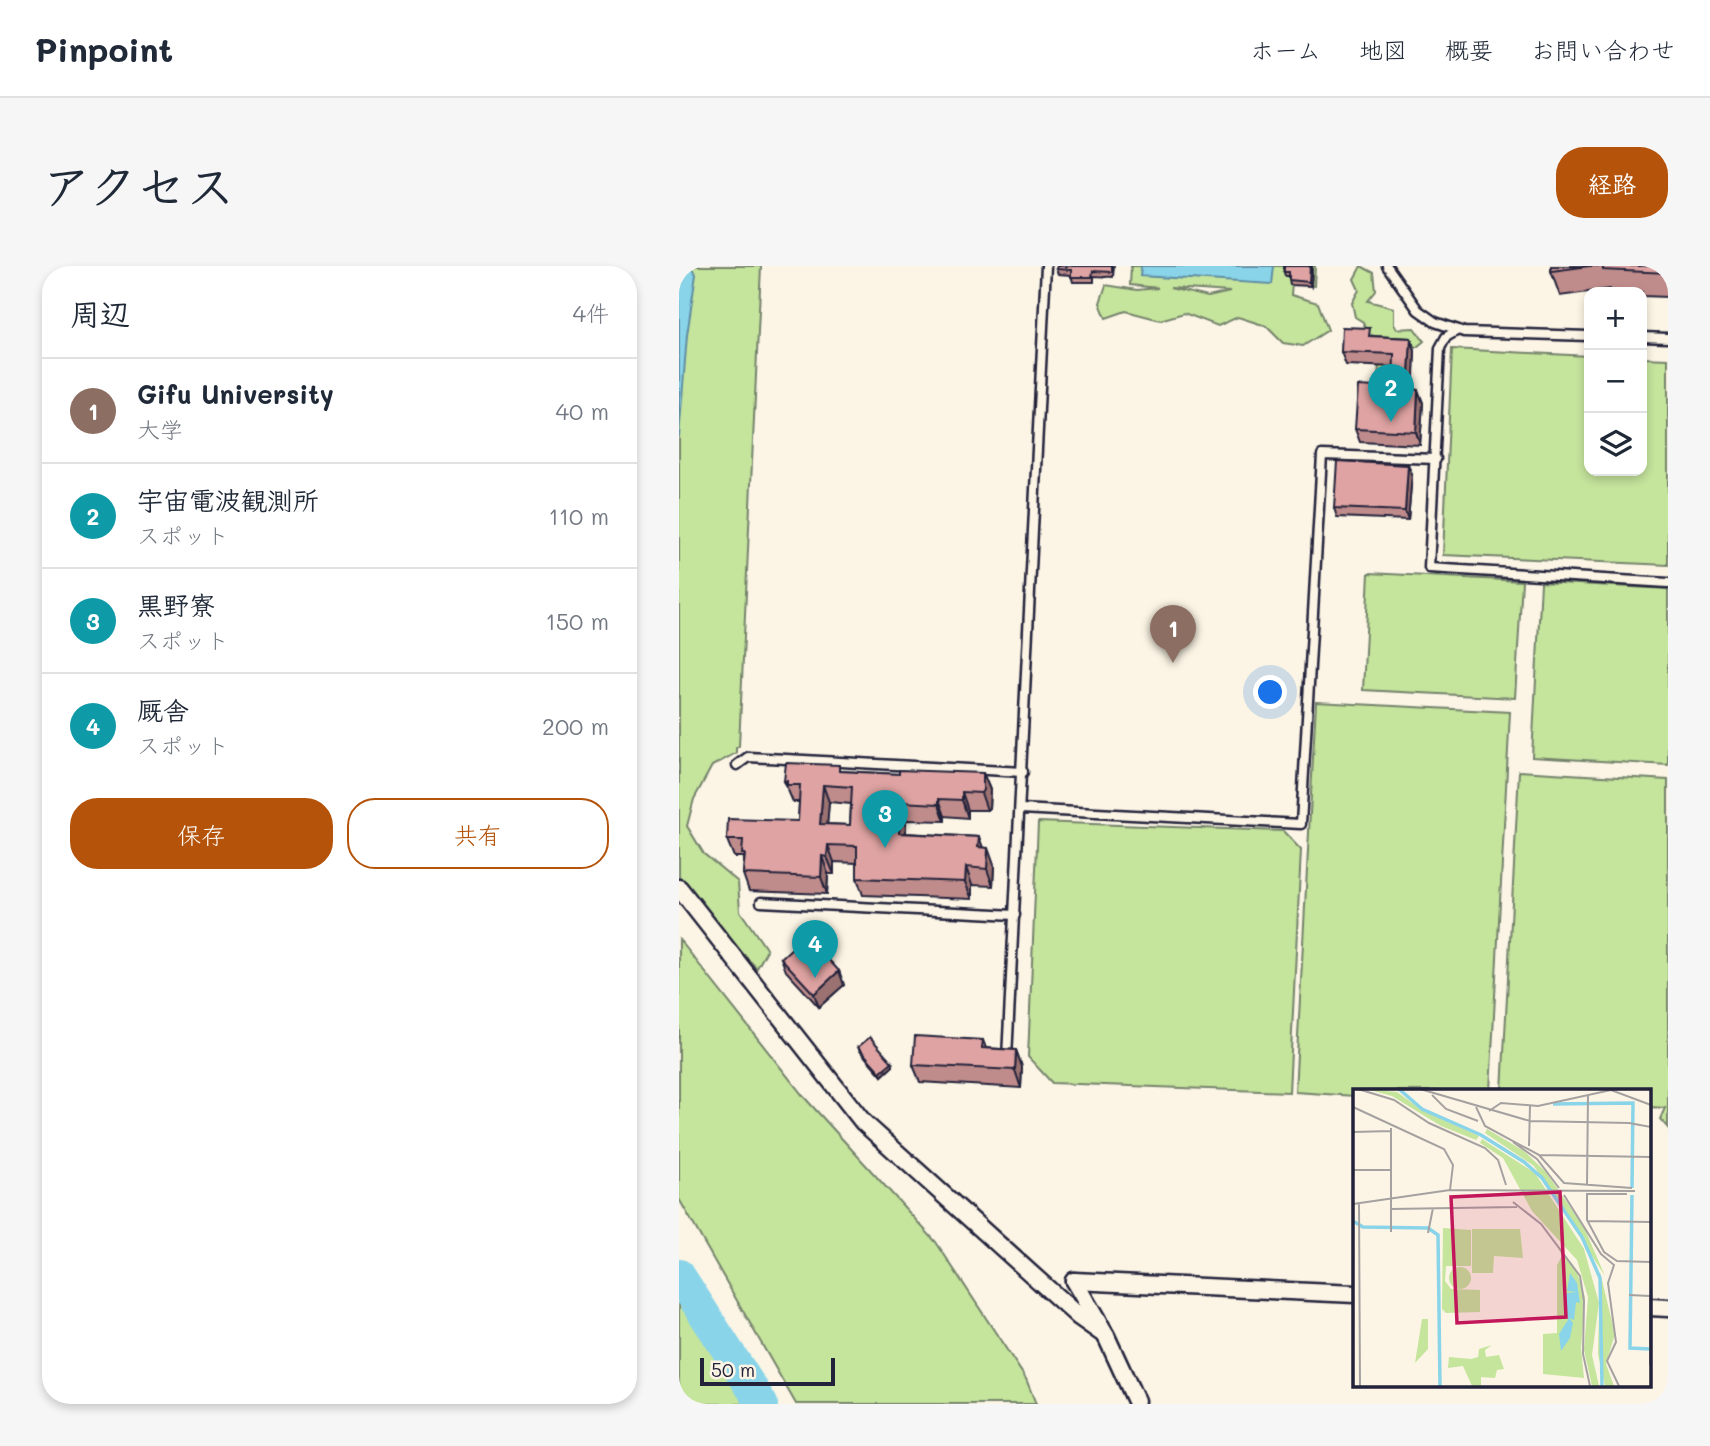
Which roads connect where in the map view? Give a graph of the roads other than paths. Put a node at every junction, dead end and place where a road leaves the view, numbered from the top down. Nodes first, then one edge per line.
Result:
1 (1047, 266) edge
2 (1387, 266) edge
3 (1458, 330) junction
4 (1584, 336) edge
5 (1647, 337) edge
6 (1668, 338) edge
7 (1436, 459) junction
8 (1668, 583) edge
9 (737, 765) dead end
10 (1023, 772) junction
11 (1021, 809) junction
12 (679, 888) edge
13 (761, 902) dead end
14 (1015, 915) junction
15 (1007, 1058) edge
16 (1353, 1294) edge
17 (1106, 1336) junction
18 (1136, 1401) dead end

1 - 10 lane
2 - 3 lane
3 - 4 lane
3 - 7 lane
5 - 6 lane
7 - 8 lane
7 - 11 lane
9 - 10 lane
10 - 11 lane
11 - 14 lane
12 - 17 street
13 - 14 lane
14 - 15 lane
16 - 17 street
17 - 18 street

